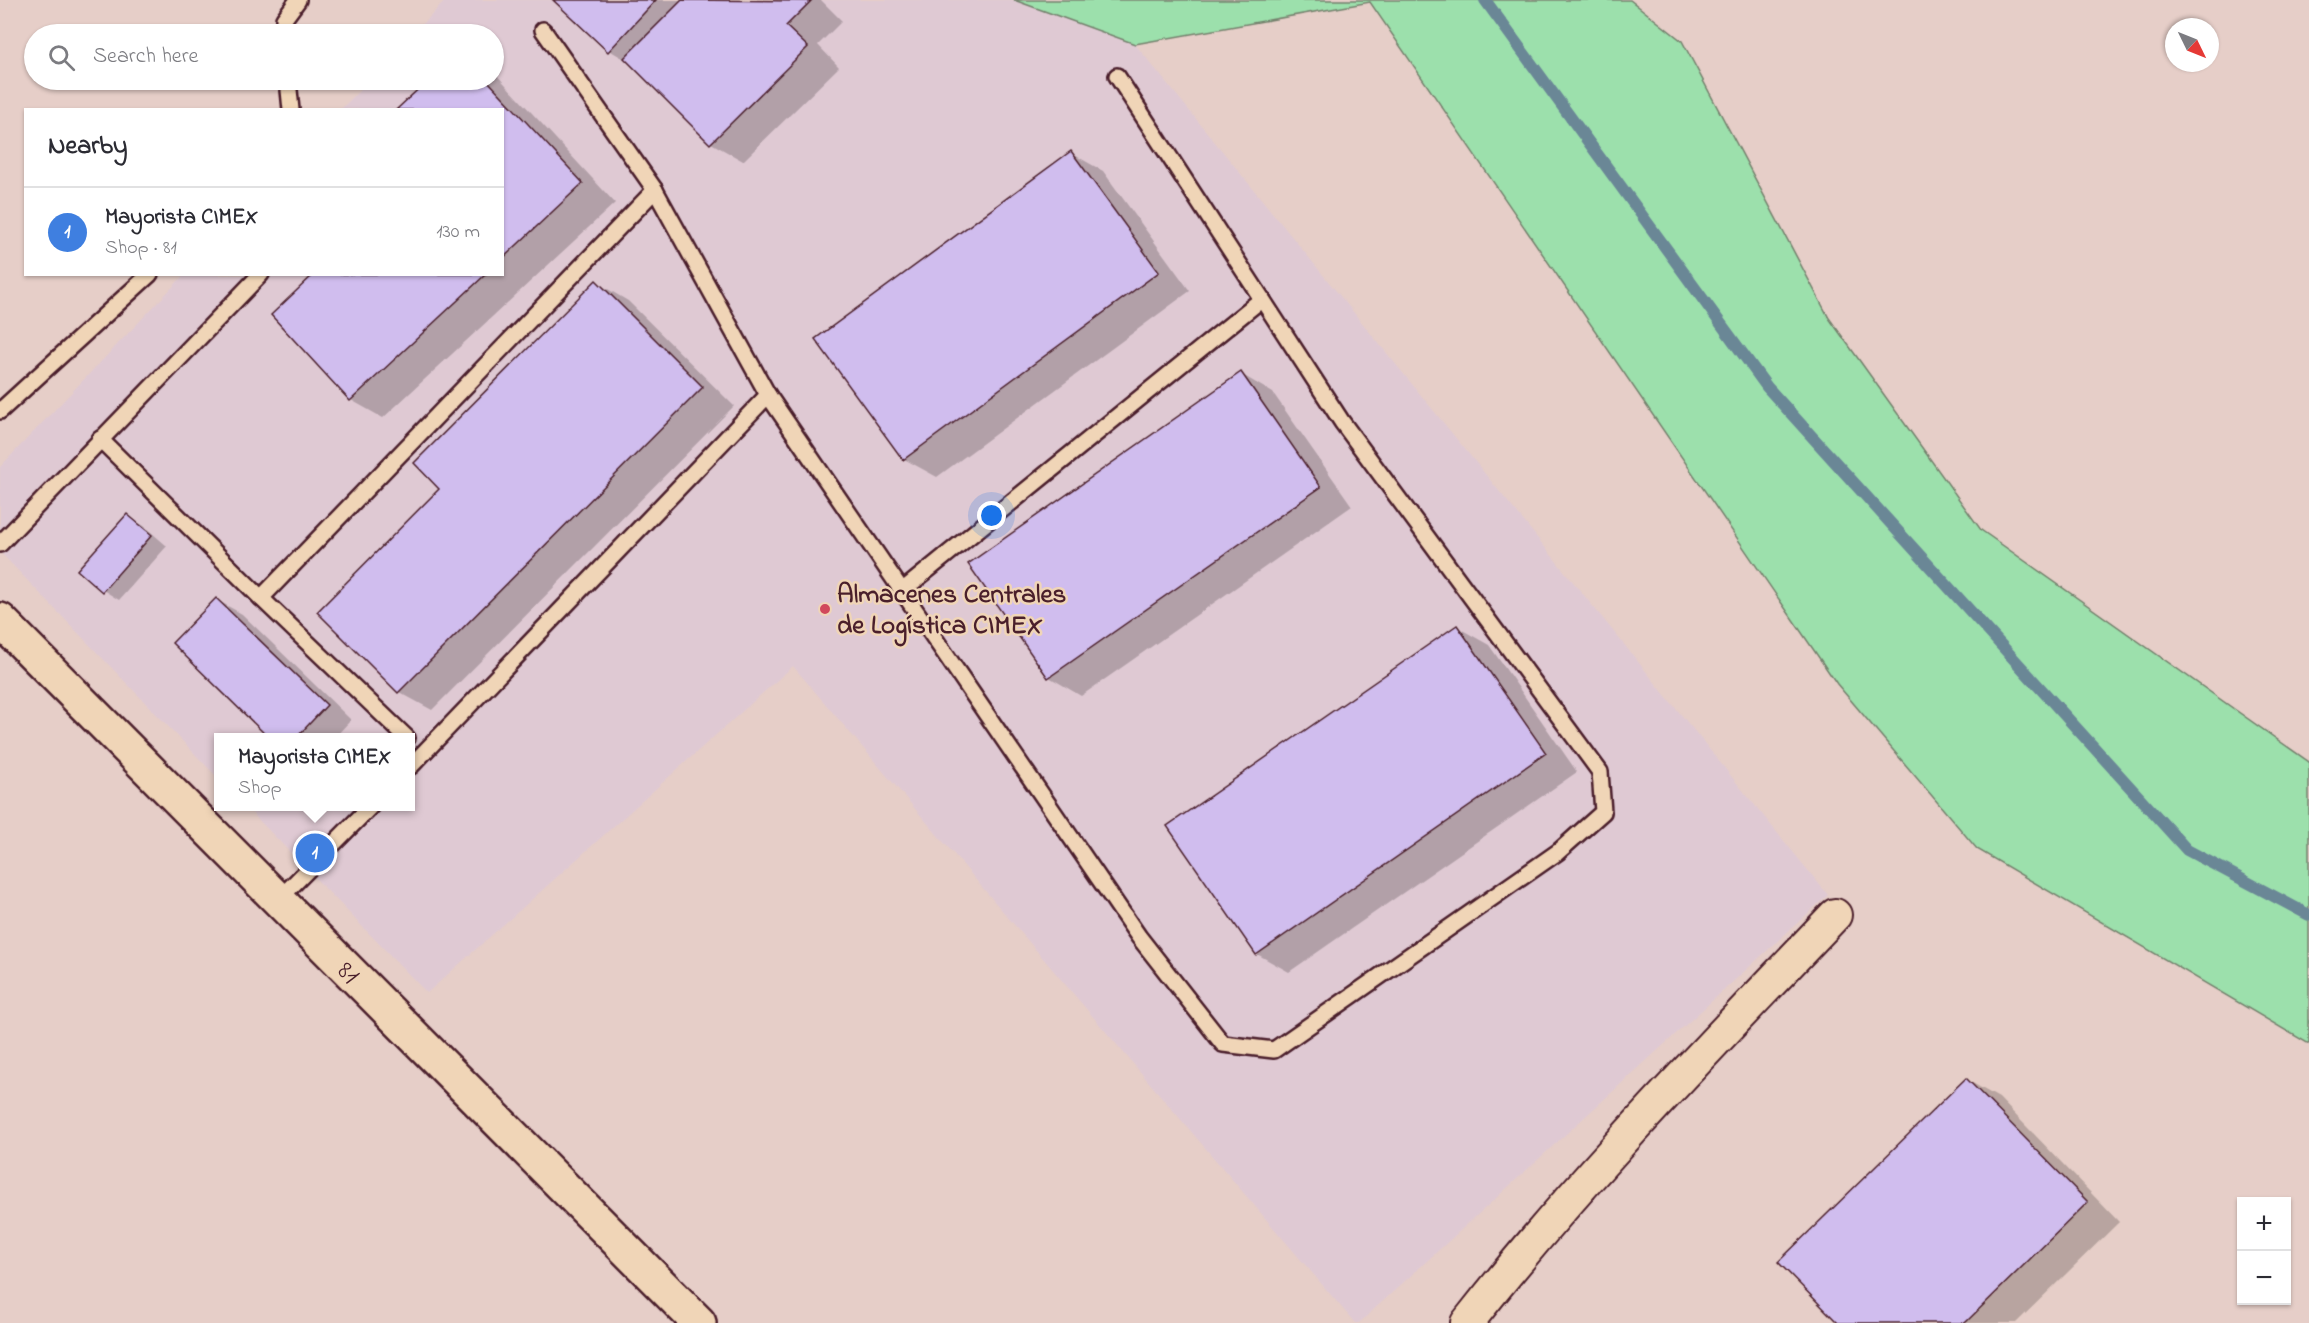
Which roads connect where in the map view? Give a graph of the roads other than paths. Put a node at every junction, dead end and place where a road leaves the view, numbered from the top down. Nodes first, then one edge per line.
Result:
1 (298, 0) edge
2 (284, 24) edge
3 (543, 30) dead end
4 (1117, 76) dead end
5 (289, 90) edge
6 (291, 108) edge
7 (655, 190) junction
8 (148, 276) edge
9 (259, 276) edge
10 (1262, 299) junction
11 (768, 395) junction
12 (0, 411) edge
13 (100, 439) junction
14 (0, 544) edge
15 (902, 591) junction
16 (261, 598) junction
17 (0, 620) edge
18 (402, 733) edge
19 (415, 745) edge
20 (424, 753) junction
21 (415, 762) edge
22 (367, 811) edge
23 (278, 900) junction
24 (1835, 915) dead end
25 (699, 1323) edge
26 (1467, 1323) edge

1 - 2 lane
3 - 7 lane
4 - 10 lane
5 - 6 lane
7 - 11 lane
7 - 16 lane
8 - 12 lane
9 - 13 lane
10 - 15 lane
10 - 15 lane
11 - 15 lane
11 - 20 lane
13 - 14 lane
13 - 16 lane
16 - 18 lane
17 - 23 street, 81
19 - 20 lane
20 - 21 lane
22 - 23 lane
23 - 25 street, 81
24 - 26 street

